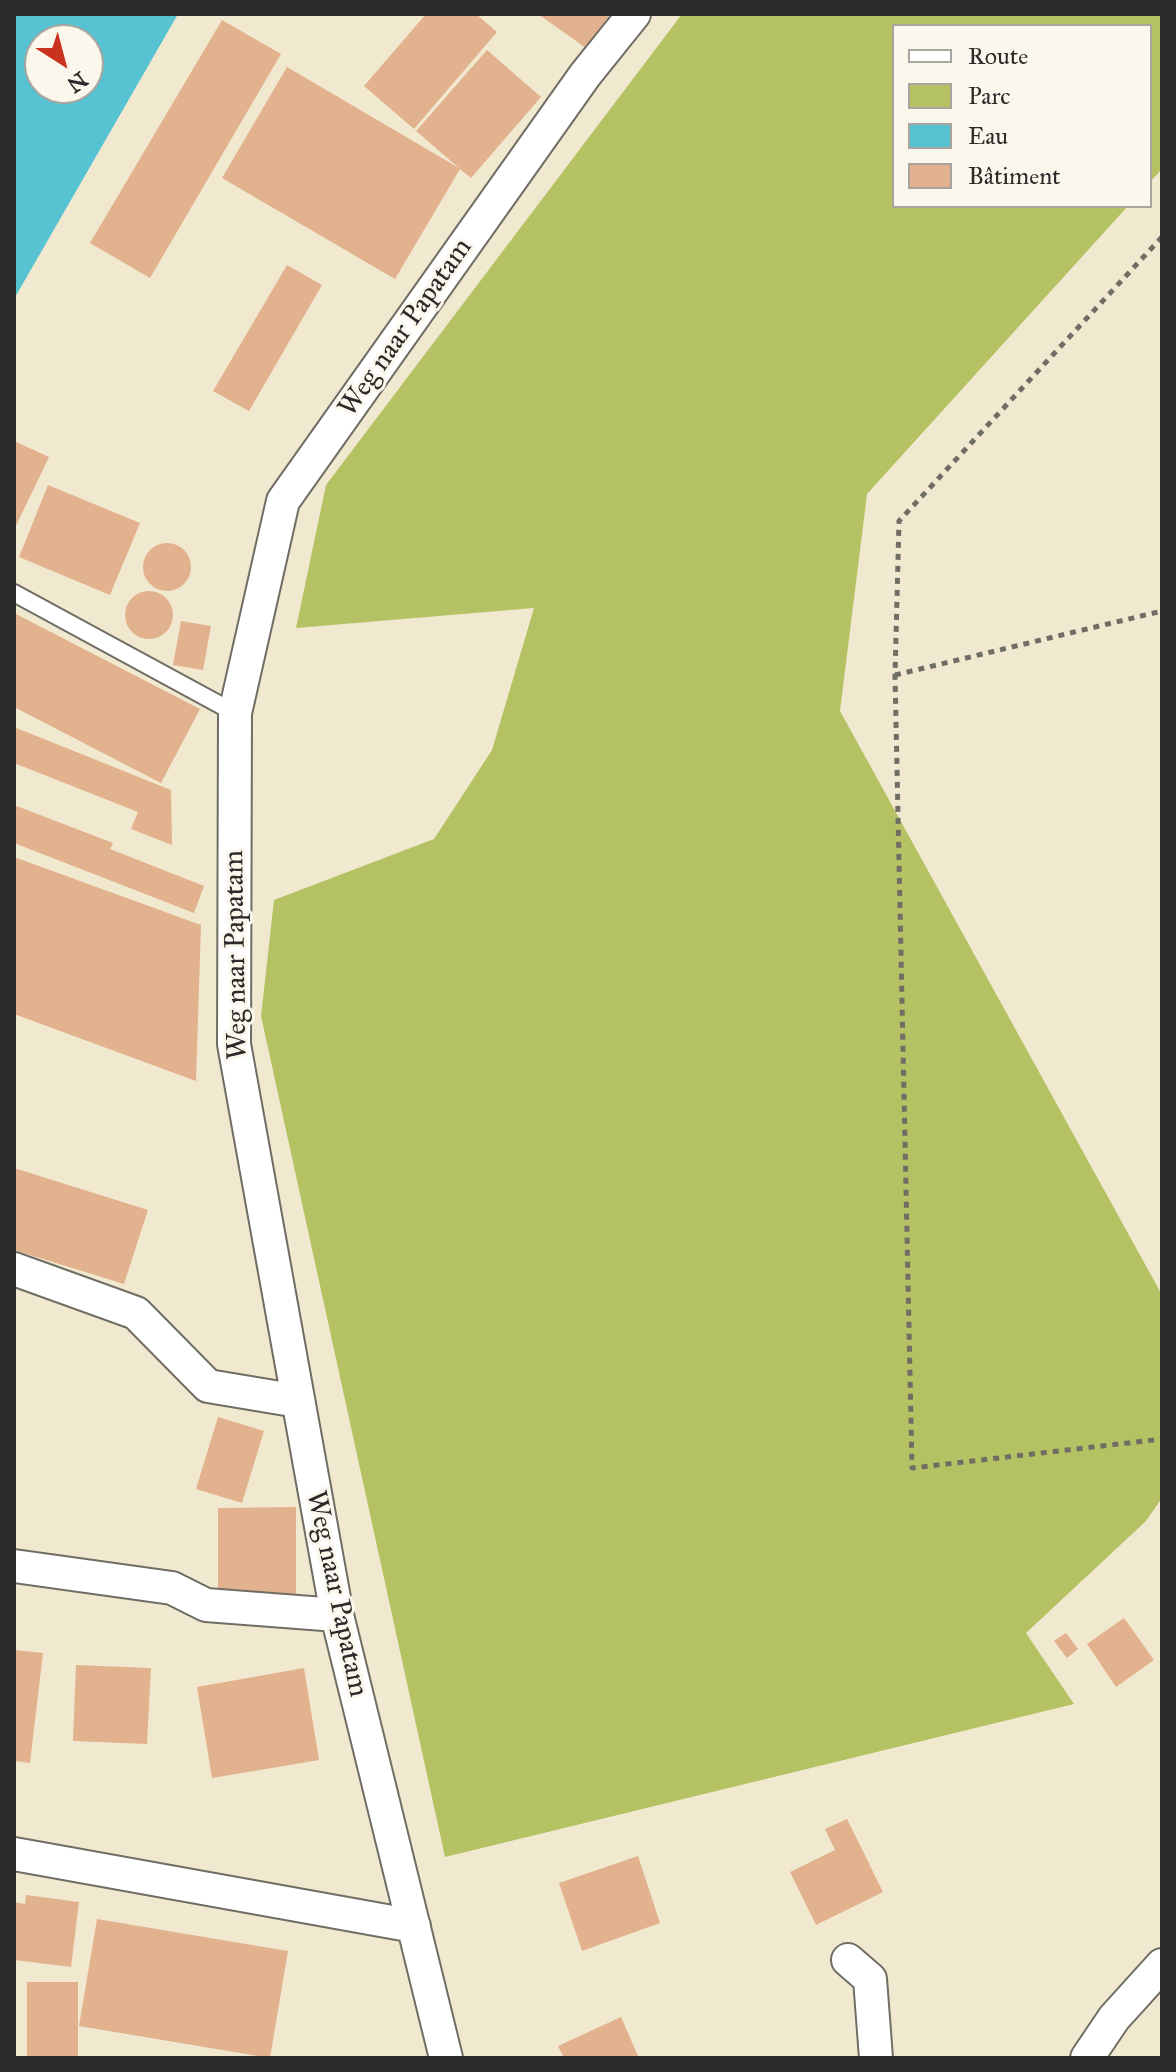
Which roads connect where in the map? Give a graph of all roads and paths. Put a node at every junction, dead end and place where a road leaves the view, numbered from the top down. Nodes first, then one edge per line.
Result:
1 (634, 14) edge
2 (1162, 237) edge
3 (14, 593) edge
4 (1162, 611) edge
5 (895, 675) junction
6 (235, 713) junction
7 (14, 1269) edge
8 (298, 1401) junction
9 (1162, 1439) edge
10 (14, 1566) edge
11 (337, 1615) junction
12 (14, 1854) edge
13 (414, 1926) junction
14 (848, 1960) dead end
15 (1162, 1965) edge
16 (446, 2058) edge
17 (876, 2058) edge
18 (1087, 2058) edge

1 - 6 street, Weg naar Papatam
2 - 5 path
3 - 6 lane
4 - 5 path
5 - 9 path
6 - 8 street, Weg naar Papatam
7 - 8 street
8 - 11 street, Weg naar Papatam
10 - 11 street
11 - 13 street, Weg naar Papatam
12 - 13 street
13 - 16 street, Weg naar Papatam
14 - 17 street
15 - 18 street

